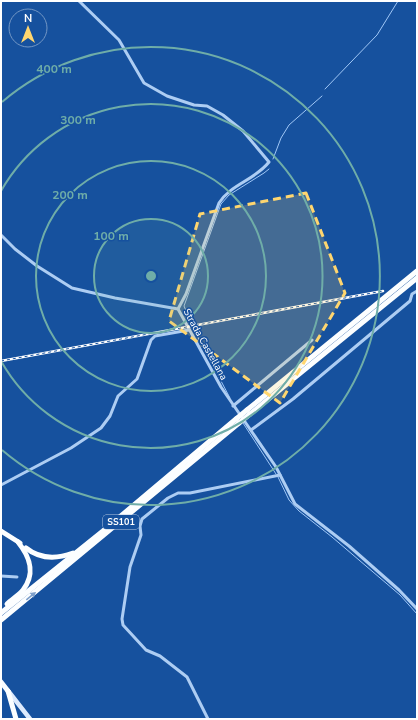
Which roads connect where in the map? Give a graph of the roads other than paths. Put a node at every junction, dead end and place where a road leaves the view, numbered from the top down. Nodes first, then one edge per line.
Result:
1 (79, 1) edge
2 (1, 235) edge
3 (417, 271) edge
4 (417, 278) edge
5 (417, 291) edge
6 (178, 309) junction
7 (190, 330) junction
8 (312, 340) dead end
9 (233, 406) junction
10 (248, 412) junction
11 (238, 421) junction
12 (251, 430) junction
13 (280, 476) junction
14 (1, 485) edge
15 (1, 531) edge
16 (18, 542) junction
17 (76, 552) junction
18 (1, 576) edge
19 (17, 577) dead end
20 (417, 609) edge
21 (1, 612) edge
22 (1, 620) edge
23 (1, 682) edge
24 (8, 691) junction
25 (16, 719) edge
26 (30, 719) edge
27 (208, 719) edge

1 - 6 street
2 - 6 street, Strada Castellana
3 - 10 highway, SS101
4 - 10 highway, SS101
5 - 12 street
6 - 7 street, Strada Castellana
7 - 9 street, Strada Castellana
7 - 14 street
8 - 9 street
9 - 12 street, Strada Castellana
10 - 11 highway, SS101, bridge
11 - 17 highway, SS101
22 -> 11 highway, SS101
12 - 13 street, Strada Castellana
13 - 20 street, Strada Castellana
13 - 27 street
15 - 16 highway
16 - 17 highway
16 - 21 highway
17 - 21 highway, SS101
18 - 19 street
23 - 24 main road
24 - 25 highway
24 - 26 main road

